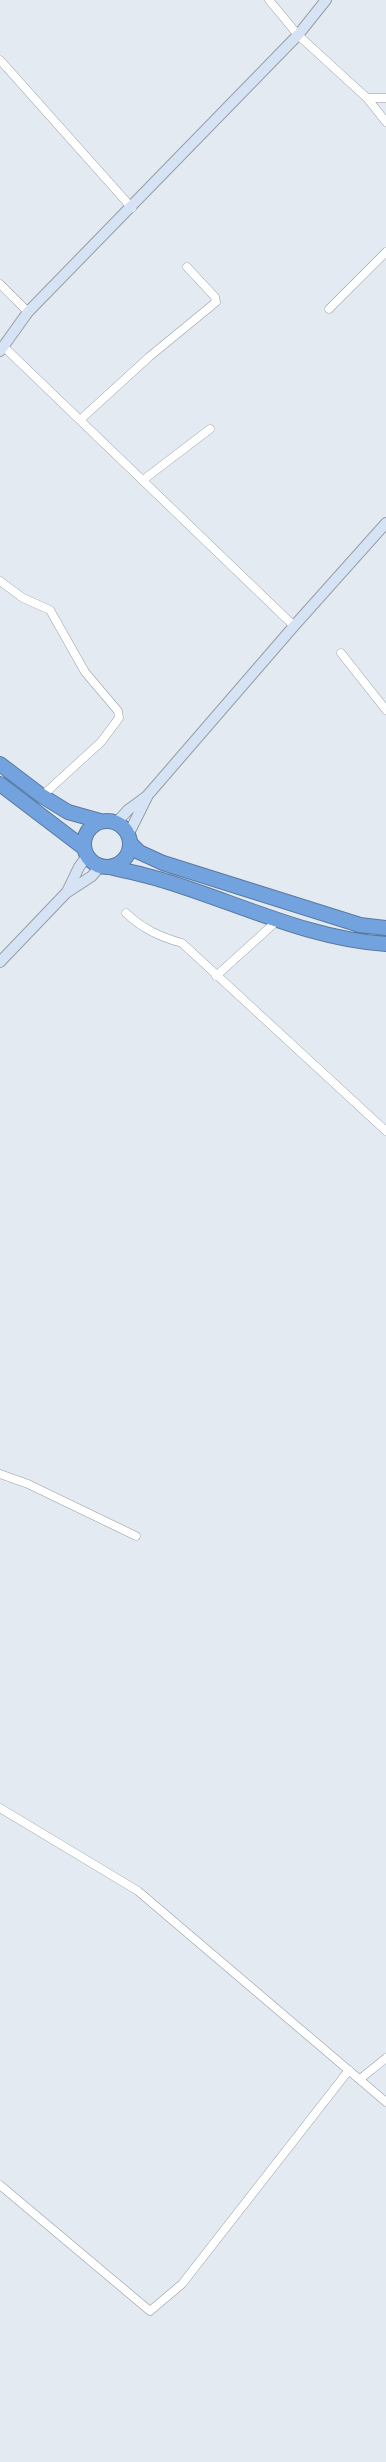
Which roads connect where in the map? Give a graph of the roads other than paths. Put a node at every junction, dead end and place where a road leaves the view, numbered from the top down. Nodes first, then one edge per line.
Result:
1 (269, 0) edge
2 (326, 0) edge
3 (298, 35) junction
4 (0, 60) edge
5 (367, 98) junction
6 (386, 98) edge
7 (386, 122) edge
8 (132, 208) junction
9 (385, 253) edge
10 (187, 267) dead end
11 (0, 284) edge
12 (329, 309) dead end
13 (28, 312) junction
14 (2, 349) edge
15 (80, 420) junction
16 (210, 429) dead end
17 (142, 480) junction
18 (386, 523) edge
19 (0, 581) edge
20 (294, 626) junction
21 (341, 653) dead end
22 (386, 710) edge
23 (0, 764) edge
24 (0, 784) edge
25 (42, 796) junction
26 (147, 796) junction
27 (100, 821) junction
28 (117, 822) junction
29 (129, 839) junction
30 (85, 852) junction
31 (104, 866) junction
32 (66, 893) junction
33 (126, 913) dead end
34 (278, 920) junction
35 (386, 928) edge
36 (386, 944) edge
37 (0, 962) edge
38 (216, 976) junction
39 (386, 1131) edge
40 (0, 1474) edge
41 (136, 1536) dead end
42 (0, 1808) edge
43 (386, 2058) edge
44 (349, 2070) junction
45 (360, 2079) junction
46 (386, 2102) edge
47 (0, 2185) edge

1 - 3 street
2 - 3 street
3 - 5 street
3 - 8 street
4 - 8 street
5 - 6 street
5 - 7 street
8 - 13 street
9 - 12 street
10 - 15 street
11 - 13 street
13 - 14 street
14 - 15 street
15 - 17 street
16 - 17 street
17 - 20 street
18 - 20 street
19 - 25 street
20 - 26 street
21 - 22 street
23 - 25 highway
24 - 30 highway
25 - 27 highway
26 - 28 street
26 - 29 street
27 - 28 highway
27 - 30 highway
28 - 29 highway
29 - 31 highway
29 - 35 highway
30 - 31 highway
30 - 32 street
31 - 32 street
31 - 34 highway
32 - 37 street
33 - 38 street
34 - 36 highway
34 - 38 street
38 - 39 street
40 - 41 street
42 - 44 street
43 - 45 street
44 - 45 street
44 - 47 street
45 - 46 street

